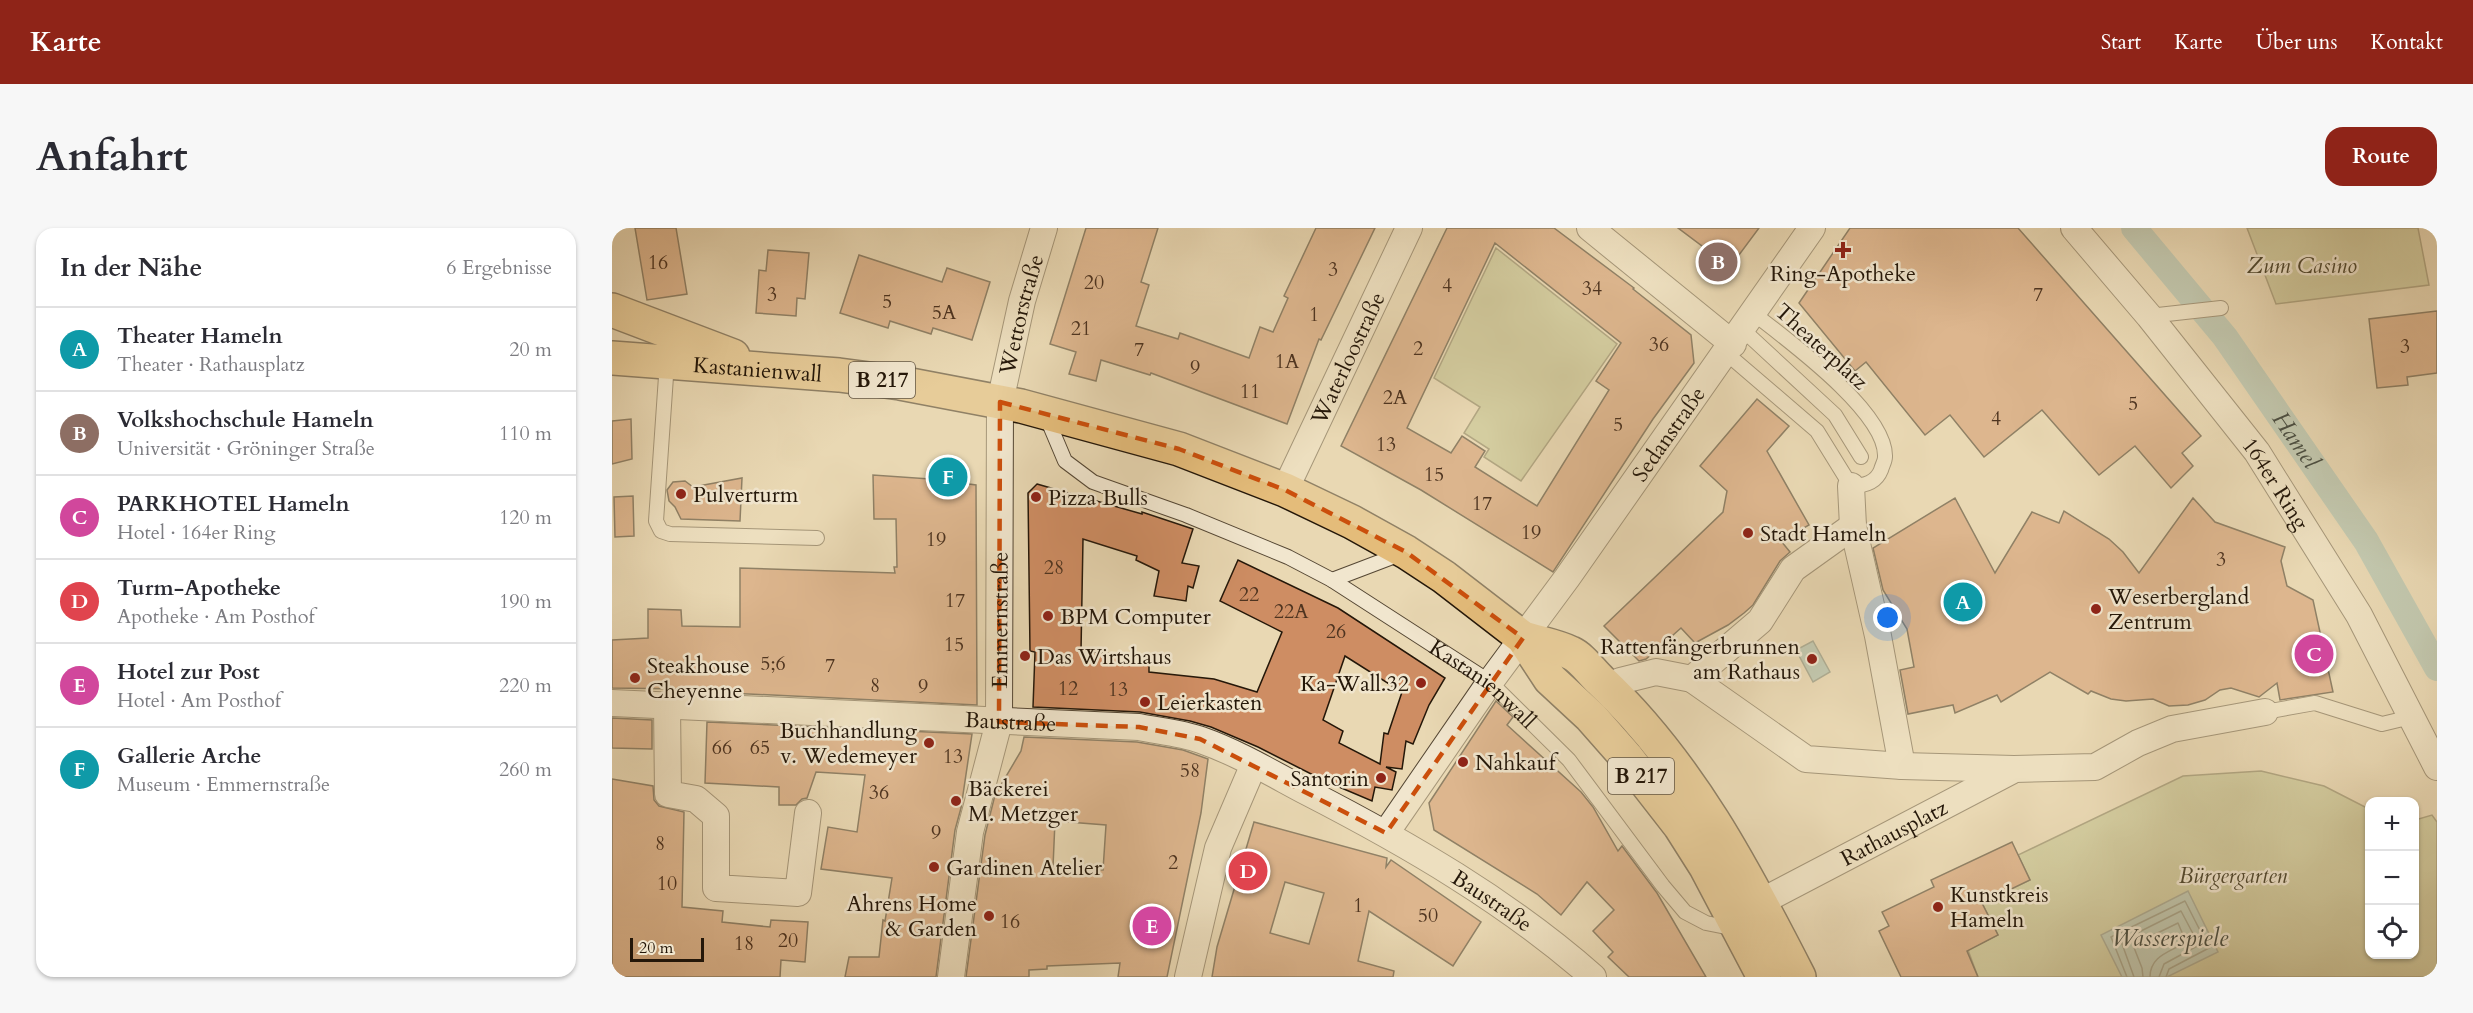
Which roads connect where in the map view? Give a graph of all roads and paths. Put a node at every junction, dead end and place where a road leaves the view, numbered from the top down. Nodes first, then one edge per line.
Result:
1 (1044, 228) edge
2 (1409, 228) edge
3 (1590, 228) edge
4 (1812, 228) edge
5 (2074, 228) edge
6 (2221, 308) dead end
7 (612, 310) edge
8 (2149, 316) junction
9 (1738, 335) junction
10 (612, 358) edge
11 (667, 362) junction
12 (763, 368) junction
13 (1000, 402) junction
14 (1044, 412) junction
15 (1861, 457) dead end
16 (1851, 486) junction
17 (1285, 490) junction
18 (1853, 526) junction
19 (817, 538) dead end
20 (1406, 552) junction
21 (1332, 580) junction
22 (1523, 638) junction
23 (1692, 679) junction
24 (1620, 681) dead end
25 (1490, 682) junction
26 (612, 703) edge
27 (667, 705) junction
28 (2265, 711) joint
29 (2411, 717) junction
30 (999, 722) junction
31 (1254, 764) junction
32 (1902, 766) junction
33 (2437, 766) edge
34 (2014, 769) junction
35 (808, 813) dead end
36 (1386, 833) junction
37 (1774, 895) dead end
38 (1739, 930) junction
39 (951, 977) edge
40 (1188, 977) edge
41 (1593, 977) edge
42 (1764, 977) edge
43 (1799, 977) edge

1 - 13 street, Wettorstraße
2 - 17 street, Waterloostraße
3 - 9 street
4 - 9 street, Sedanstraße
5 - 8 street, 164er Ring
6 - 8 lane
7 - 12 main road
8 - 29 street, 164er Ring
9 - 15 lane
9 - 16 lane
9 - 16 lane, Theaterplatz
9 - 22 street, Sedanstraße
10 - 11 main road, Kastanienwall / B 217
11 - 12 main road, Kastanienwall / B 217
11 - 19 lane
12 - 13 main road, Kastanienwall / B 217
13 - 14 main road, Kastanienwall / B 217
13 - 30 street, Emmernstraße
14 - 17 main road, Kastanienwall / B 217
14 - 21 lane, Kastanienwall
16 - 18 street
17 - 20 main road, Kastanienwall / B 217
18 - 23 street
18 - 32 street
20 - 21 lane
20 - 22 main road, Kastanienwall / B 217
21 - 25 lane, Kastanienwall
22 - 25 street
22 - 38 main road, Kastanienwall / B 217
22 - 43 main road, Kastanienwall / B 217
23 - 24 street, Rathausplatz
23 - 32 street, Rathausplatz
25 - 36 street
25 - 38 lane, Kastanienwall
26 - 27 street, Baustraße
27 - 30 street, Baustraße
27 - 35 street
28 - 29 lane
28 - 34 street, Rathausplatz
29 - 33 street, 164er Ring
30 - 31 street, Baustraße
30 - 39 street, Emmernstraße
31 - 36 street, Baustraße
31 - 40 street
32 - 34 street, Rathausplatz
34 - 37 street, Rathausplatz
36 - 41 street, Baustraße
38 - 42 main road, Kastanienwall / B 217

